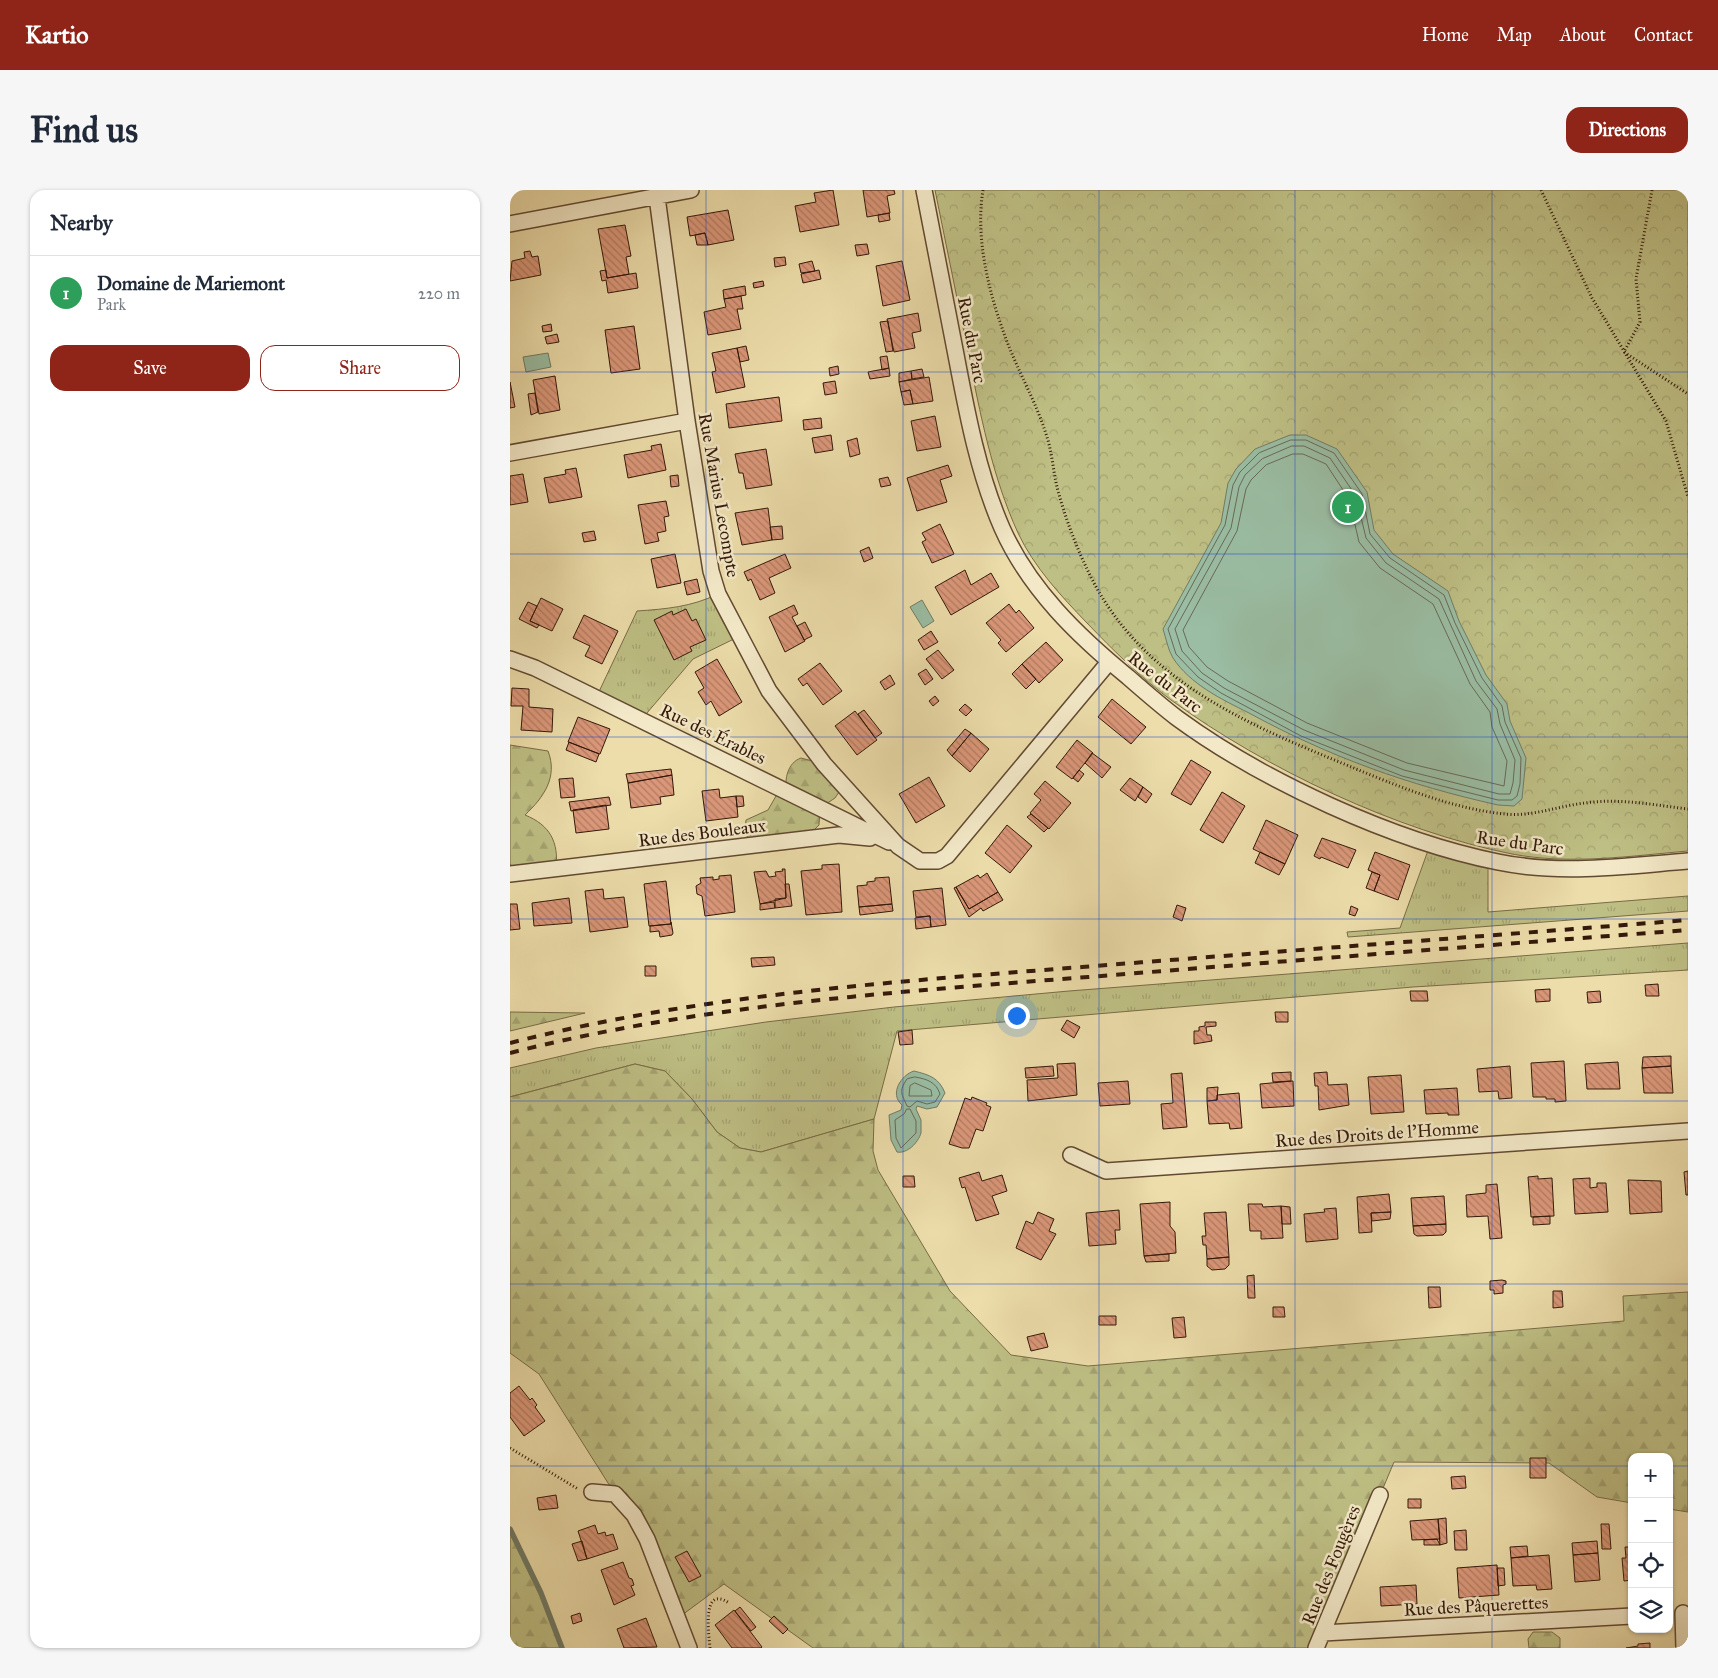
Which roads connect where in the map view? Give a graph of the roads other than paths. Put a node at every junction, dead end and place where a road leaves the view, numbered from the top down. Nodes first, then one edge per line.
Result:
1 (691, 190) edge
2 (924, 190) edge
3 (657, 197) junction
4 (510, 224) edge
5 (687, 421) junction
6 (510, 453) edge
7 (510, 659) edge
8 (1109, 662) junction
9 (848, 792) joint
10 (898, 846) junction
11 (1688, 861) edge
12 (510, 874) edge
13 (1688, 1131) edge
14 (1071, 1155) dead end
15 (592, 1492) road end
16 (1380, 1495) dead end
17 (1680, 1613) edge
18 (1628, 1616) edge
19 (1323, 1633) junction
20 (689, 1648) edge
21 (1316, 1648) edge
22 (1684, 1648) edge

1 - 3 street
2 - 8 street, Rue du Parc
3 - 4 street
3 - 5 street, Rue Marius Lecompte
5 - 6 street
5 - 9 street, Rue Marius Lecompte
7 - 10 street, Rue des Érables
8 - 10 street, Rue des Bouleaux
8 - 11 street, Rue du Parc
9 - 10 street, Rue des Bouleaux
10 - 12 street, Rue des Bouleaux
13 - 14 street, Rue des Droits de l'Homme
15 - 20 street
16 - 19 street, Rue des Fougères
17 - 22 street
18 - 19 street, Rue des Pâquerettes
19 - 21 street, Rue des Fougères

